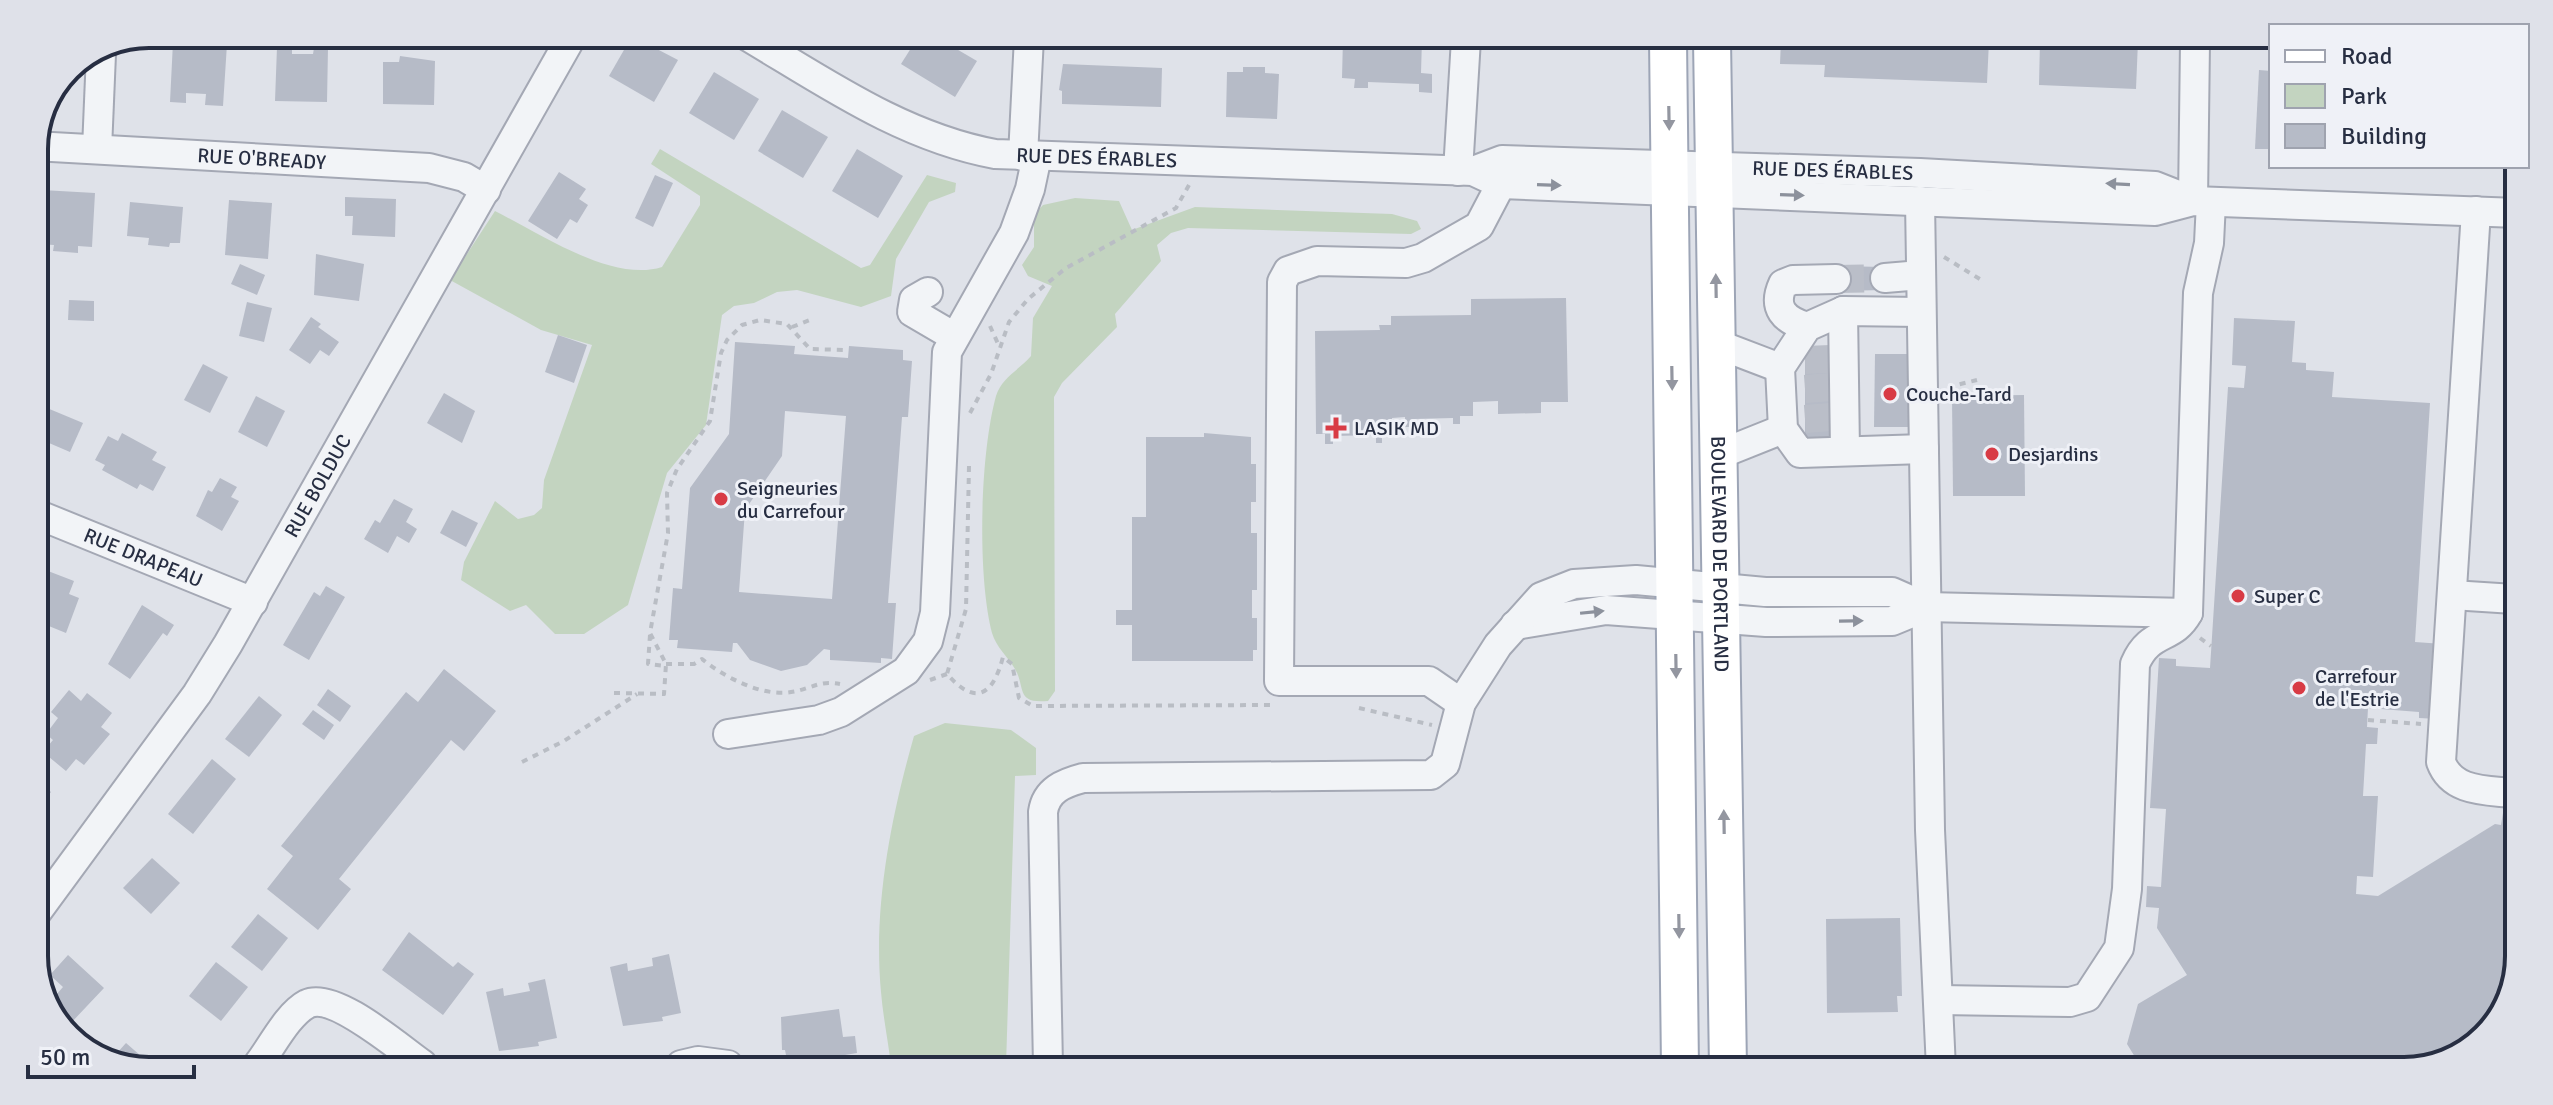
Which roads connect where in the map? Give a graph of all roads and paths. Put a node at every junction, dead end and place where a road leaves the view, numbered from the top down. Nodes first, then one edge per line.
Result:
1 (565, 48) edge
2 (767, 48) edge
3 (1029, 48) edge
4 (1466, 48) edge
5 (1668, 48) edge
6 (1712, 48) edge
7 (2195, 48) edge
8 (101, 61) edge
9 (48, 147) edge
10 (97, 149) junction
11 (1030, 156) junction
12 (1193, 162) junction
13 (1466, 171) junction
14 (1670, 178) junction
15 (1714, 180) junction
16 (1501, 184) junction
17 (486, 190) junction
18 (1920, 201) junction
19 (2202, 202) junction
20 (2476, 211) junction
21 (2505, 212) edge
22 (1921, 243) junction
23 (1921, 275) junction
24 (1885, 278) tunnel mouth
25 (1836, 279) tunnel mouth
26 (1983, 281) dead end
27 (928, 292) dead end
28 (1843, 311) junction
29 (1921, 312) junction
30 (810, 320) dead end
31 (792, 327) junction
32 (1807, 327) junction
33 (953, 336) junction
34 (1717, 344) junction
35 (845, 350) dead end
36 (1811, 373) junction
37 (1809, 420) junction
38 (969, 421) dead end
39 (1924, 449) junction
40 (1845, 451) junction
41 (1718, 455) junction
42 (968, 463) dead end
43 (48, 519) edge
44 (2452, 595) junction
45 (2505, 598) edge
46 (1675, 599) junction
47 (253, 602) junction
48 (1720, 603) junction
49 (1926, 607) junction
50 (2188, 613) junction
51 (650, 633) junction
52 (666, 665) junction
53 (884, 685) junction
54 (614, 693) dead end
55 (638, 693) junction
56 (1461, 703) junction
57 (1283, 705) dead end
58 (1345, 705) dead end
59 (2368, 720) dead end
60 (2443, 726) junction
61 (1454, 731) junction
62 (728, 734) dead end
63 (522, 762) dead end
64 (2505, 792) edge
65 (48, 897) edge
66 (1940, 1000) junction
67 (264, 1057) edge
68 (412, 1057) edge
69 (1048, 1057) edge
70 (1680, 1057) edge
71 (1728, 1057) edge
72 (1941, 1057) edge

1 - 17 street, RUE BOLDUC
2 - 11 street, RUE DES ÉRABLES
3 - 11 street
4 - 13 street
5 -> 14 main road
6 - 15 main road, BOULEVARD DE PORTLAND
7 - 19 street
8 - 10 street
9 - 10 street, RUE O'BREADY
10 - 17 street, RUE O'BREADY
11 - 12 street, RUE DES ÉRABLES
11 - 33 street
12 - 13 street, RUE DES ÉRABLES
12 - 38 path
13 - 14 street, RUE DES ÉRABLES
13 - 16 street, RUE DES ÉRABLES
14 - 15 street, RUE DES ÉRABLES
16 -> 14 street, RUE DES ÉRABLES
14 -> 46 main road
15 -> 18 street, RUE DES ÉRABLES
19 -> 15 street, RUE DES ÉRABLES
34 -> 15 main road, BOULEVARD DE PORTLAND
16 - 56 street
17 - 47 street, RUE BOLDUC
18 - 19 street, RUE DES ÉRABLES
18 - 22 street
19 - 20 street, RUE DES ÉRABLES
19 - 50 street
20 - 21 street, RUE DES ÉRABLES
20 - 44 street
22 - 23 street
22 - 26 path
23 - 24 street
23 - 29 street
25 - 32 street
27 - 33 street
28 - 29 street
28 - 32 street
28 - 36 street
29 - 39 street
30 - 31 path
31 - 35 path
31 - 51 path
32 - 36 street
33 - 53 street
34 - 36 street
34 - 41 main road, BOULEVARD DE PORTLAND
36 - 37 street
36 - 37 street
37 - 40 street
37 - 40 street
37 - 41 street
39 - 40 street
39 - 49 street
41 - 48 main road, BOULEVARD DE PORTLAND
42 - 57 path
43 - 47 street, RUE DRAPEAU
44 - 45 street
44 - 60 street
46 - 48 street
46 - 56 street
46 -> 70 main road
47 - 65 street, RUE BOLDUC
48 - 49 street
71 -> 48 main road, BOULEVARD DE PORTLAND
49 - 50 street
49 - 66 street
50 - 66 street
51 - 52 path
51 - 52 path
52 - 53 path
52 - 55 path
53 - 62 street
54 - 55 path
55 - 63 path
56 - 61 street
58 - 61 path
59 - 60 path
60 - 64 street
61 - 69 street
66 - 72 street
67 - 68 street

